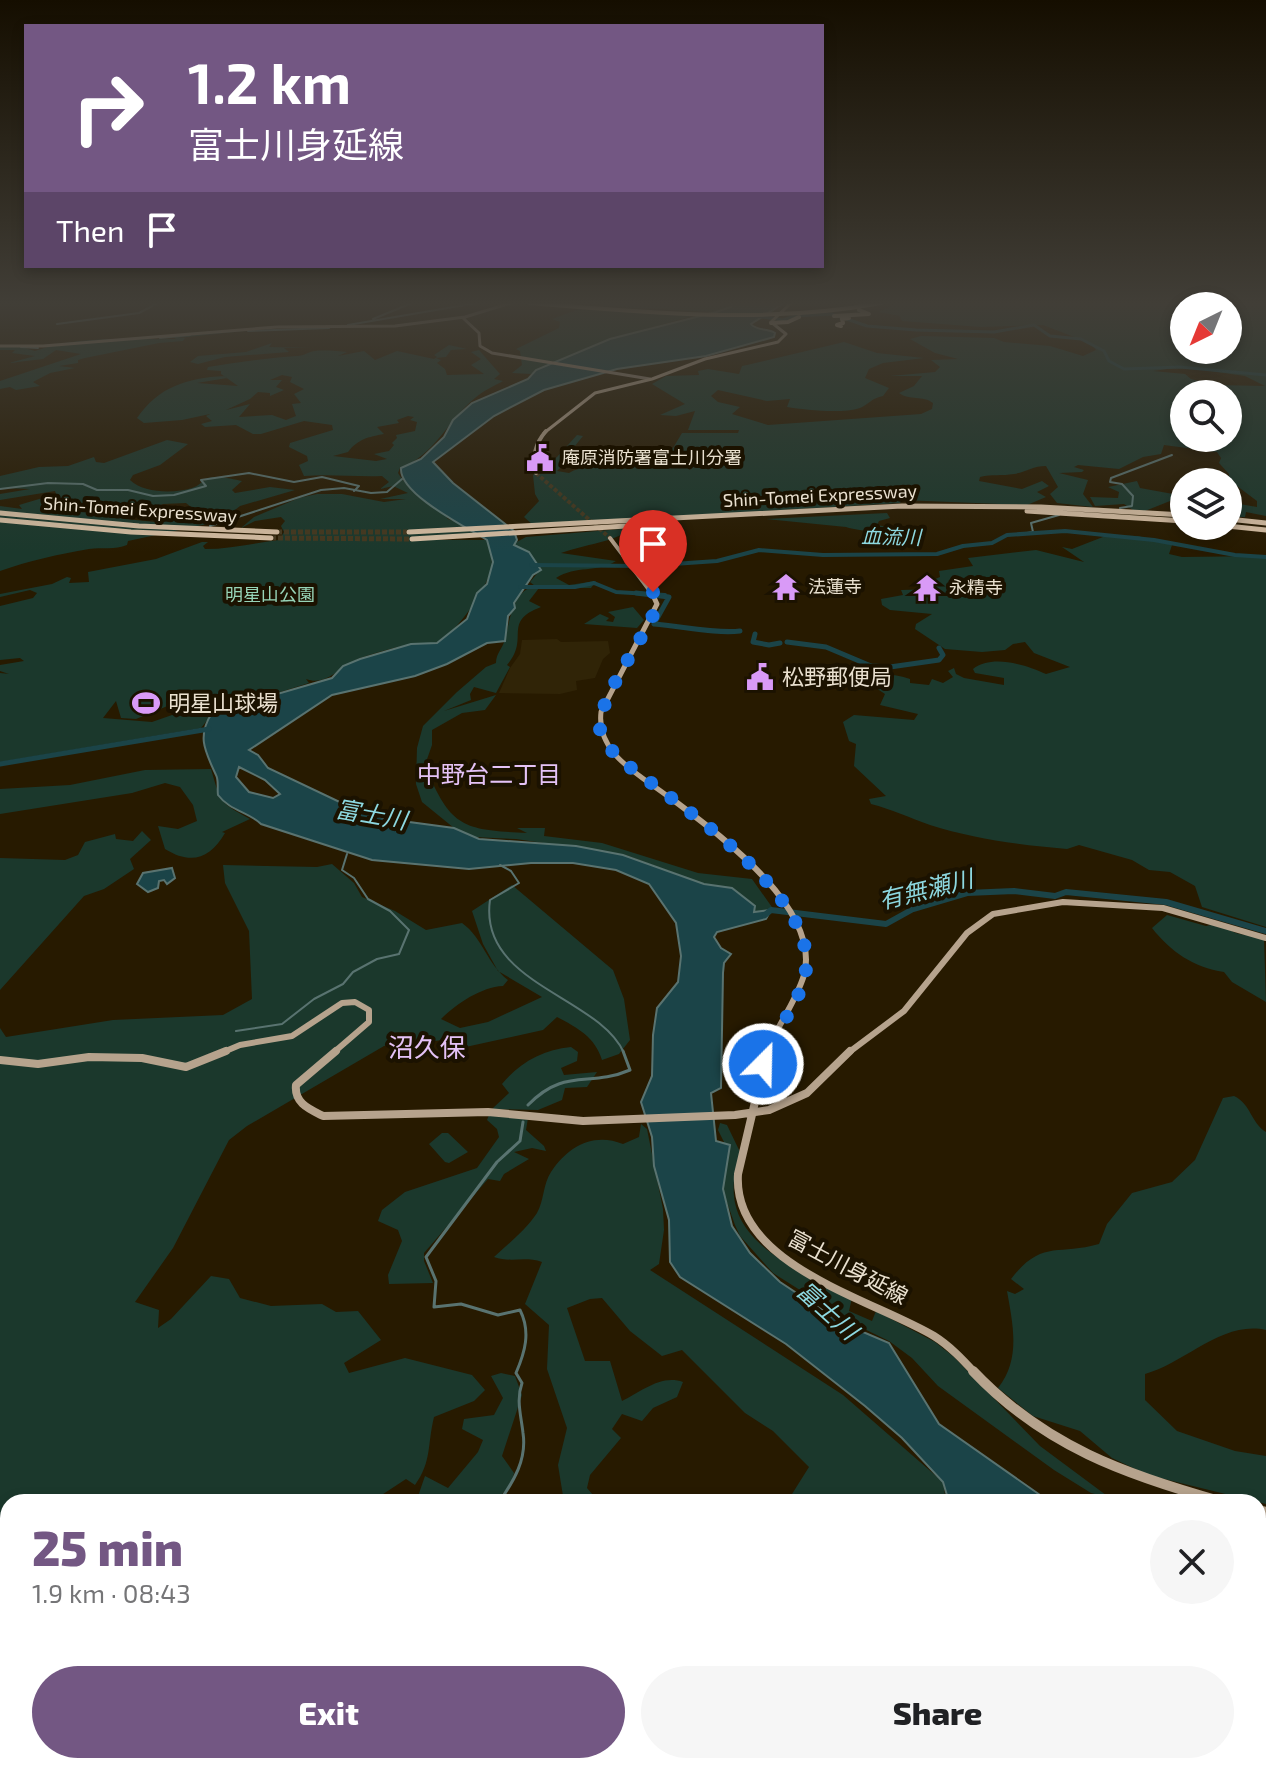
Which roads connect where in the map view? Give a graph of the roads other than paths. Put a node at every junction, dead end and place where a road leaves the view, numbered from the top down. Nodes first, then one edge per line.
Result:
1 (625, 386) edge
2 (536, 473) dead end
3 (0, 513) edge
4 (1170, 517) edge
5 (1170, 517) edge
6 (0, 520) edge
7 (1242, 520) edge
8 (1266, 523) edge
9 (1242, 528) edge
10 (542, 530) junction
11 (1266, 530) edge
12 (277, 532) tunnel mouth
13 (409, 532) tunnel mouth
14 (271, 538) tunnel mouth
15 (610, 538) tunnel mouth
16 (412, 539) tunnel mouth
17 (1266, 938) edge
18 (0, 1060) edge
19 (753, 1113) junction
20 (1195, 1494) edge

1 - 2 main road
3 - 12 highway, Shin-Tomei Expressway
4 - 10 highway, Shin-Tomei Expressway
5 - 10 highway, Shin-Tomei Expressway
6 - 14 highway, Shin-Tomei Expressway
7 - 8 highway
9 - 11 highway
10 - 13 highway, Shin-Tomei Expressway
10 - 16 highway, Shin-Tomei Expressway
15 - 19 main road, 富士川身延線
17 - 19 main road
18 - 19 main road
19 - 20 main road, 富士川身延線

